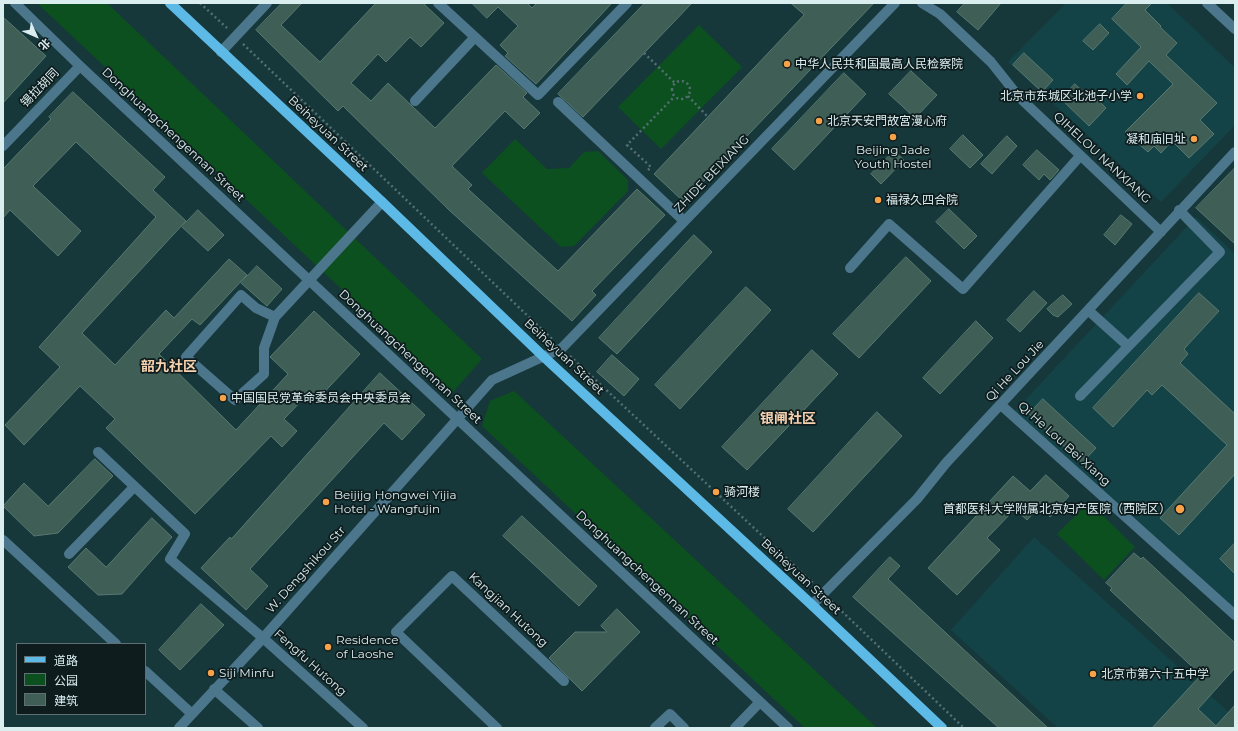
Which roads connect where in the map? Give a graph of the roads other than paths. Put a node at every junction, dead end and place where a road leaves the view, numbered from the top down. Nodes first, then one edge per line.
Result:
1 (15, 3) edge
2 (170, 3) edge
3 (267, 3) edge
4 (438, 3) edge
5 (627, 3) edge
6 (894, 3) edge
7 (922, 3) edge
8 (1207, 3) edge
9 (1235, 29) edge
10 (475, 37) junction
11 (221, 52) junction
12 (80, 66) junction
13 (415, 101) dead end
14 (558, 102) dead end
15 (3, 146) edge
16 (1235, 152) edge
17 (1080, 156) junction
18 (382, 202) junction
19 (1179, 210) junction
20 (684, 221) junction
21 (1161, 232) junction
22 (850, 268) dead end
23 (309, 280) junction
24 (1089, 311) junction
25 (276, 316) junction
26 (1128, 346) junction
27 (545, 358) junction
28 (1080, 396) dead end
29 (1002, 405) junction
30 (457, 419) junction
31 (98, 452) dead end
32 (134, 487) junction
33 (3, 540) edge
34 (69, 554) dead end
35 (812, 605) junction
36 (1235, 615) edge
37 (263, 638) junction
38 (115, 643) edge
39 (146, 672) edge
40 (564, 681) dead end
41 (214, 689) junction
42 (760, 702) junction
43 (192, 714) junction
44 (179, 728) edge
45 (258, 728) edge
46 (363, 728) edge
47 (497, 728) edge
48 (655, 728) edge
49 (684, 728) edge
50 (735, 728) edge
51 (788, 728) edge
52 (942, 728) edge

1 - 12 street, Donghuangchengennan Street
2 - 11 main road, Beiheyuan Street
3 - 11 street
4 - 10 street
5 - 10 street
6 - 20 street, ZHIDE BEIXIANG
7 - 17 street, QIHELOU NANXIANG
8 - 9 street
10 - 13 street
11 - 18 main road, Beiheyuan Street
12 - 15 street, 锡拉胡同
12 - 23 street, Donghuangchengennan Street
14 - 20 street
16 - 19 street, Qi He Lou Jie
17 - 21 street, QIHELOU NANXIANG
17 - 22 street
18 - 23 street
18 - 27 main road, Beiheyuan Street
19 - 21 street, Qi He Lou Jie
19 - 26 street
20 - 27 street, ZHIDE BEIXIANG
21 - 24 street, Qi He Lou Jie
23 - 25 street
23 - 30 street, Donghuangchengennan Street
24 - 26 street
24 - 29 street, Qi He Lou Jie
25 - 25 street
26 - 28 street
27 - 30 street, W. Dengshikou Str
27 - 35 main road, Beiheyuan Street
29 - 35 street, Qi He Lou Jie
29 - 36 street, Qi He Lou Bei Xiang
30 - 37 street, W. Dengshikou Str
30 - 42 street, Donghuangchengennan Street
31 - 32 street, Fengfu Hutong
32 - 34 street
32 - 37 street, Fengfu Hutong
33 - 38 street
35 - 52 main road, Beiheyuan Street
37 - 41 street, W. Dengshikou Str
37 - 46 street, Fengfu Hutong
39 - 43 street
40 - 47 street, Kangjian Hutong
41 - 43 street, W. Dengshikou Str
41 - 45 street
42 - 50 street
42 - 51 street, Donghuangchengennan Street
43 - 44 street, W. Dengshikou Str
48 - 49 street

